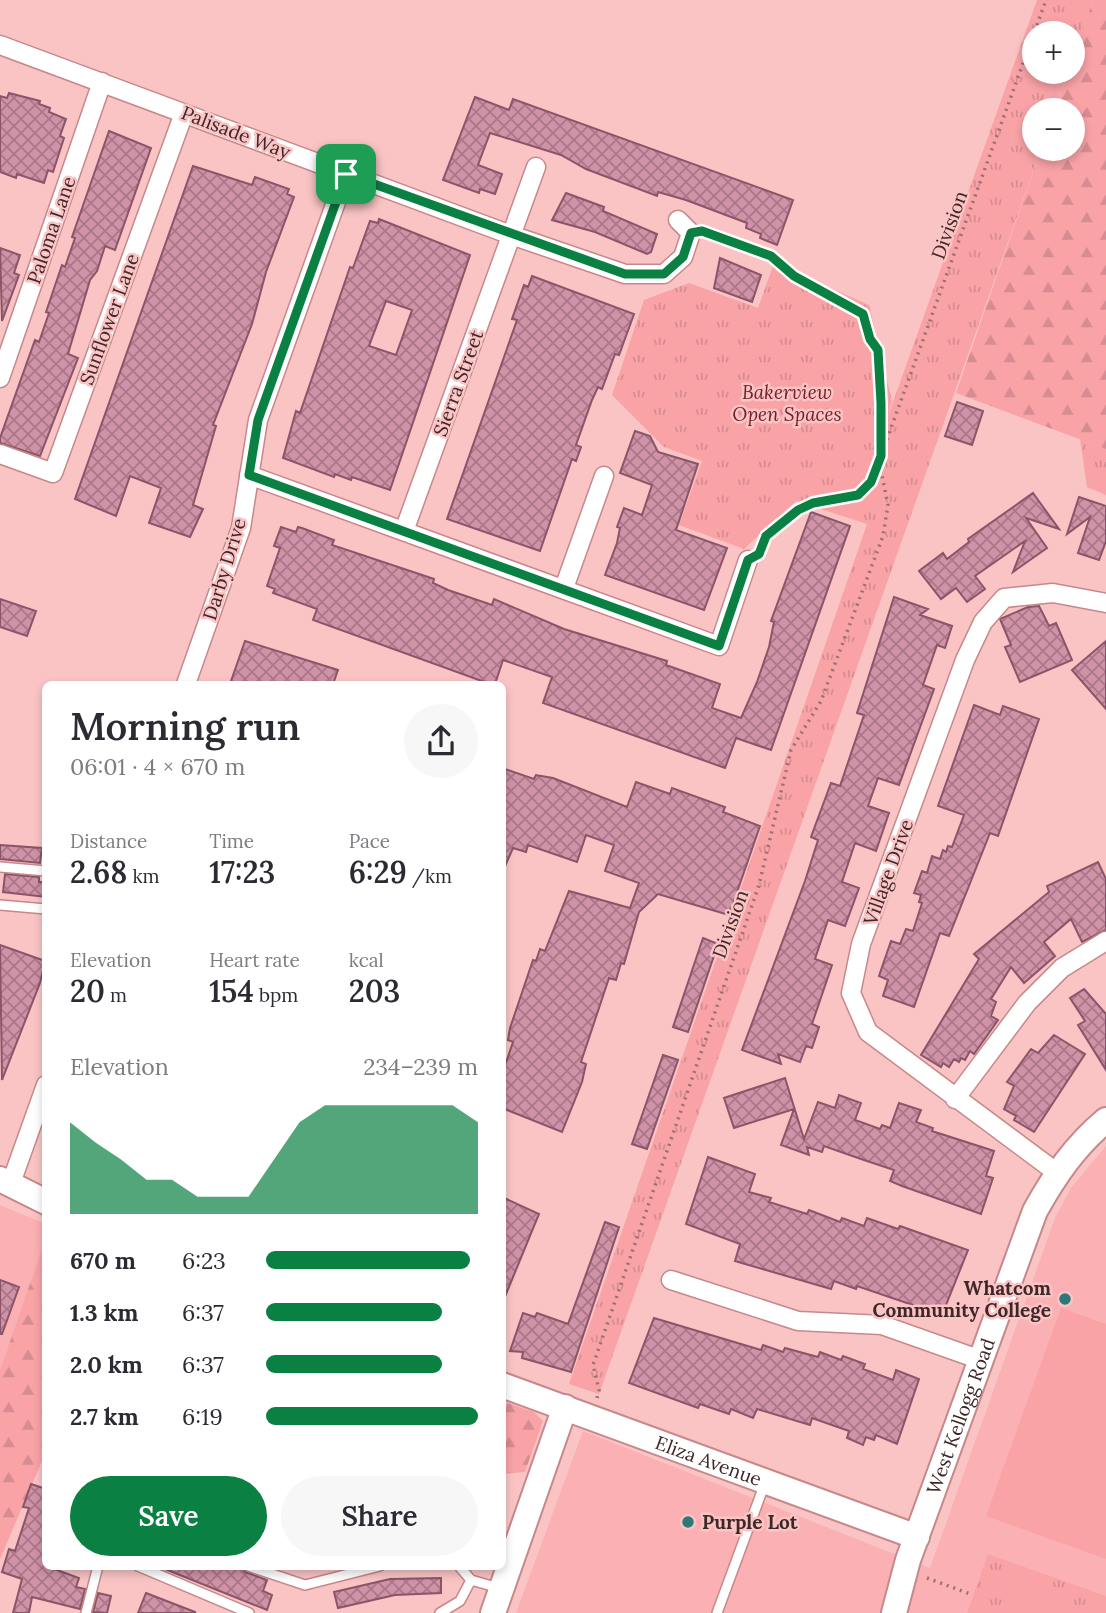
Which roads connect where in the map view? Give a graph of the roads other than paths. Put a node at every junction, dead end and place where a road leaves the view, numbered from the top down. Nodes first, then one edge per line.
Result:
1 (0, 45) edge
2 (102, 82) junction
3 (184, 113) junction
4 (536, 167) dead end
5 (346, 174) junction
6 (684, 226) road end
7 (511, 235) junction
8 (0, 378) edge
9 (0, 454) edge
10 (249, 475) junction
11 (604, 476) dead end
12 (404, 531) junction
13 (748, 560) road end
14 (564, 588) junction
15 (1106, 603) edge
16 (188, 681) edge
17 (0, 867) edge
18 (42, 871) edge
19 (0, 905) edge
20 (42, 909) edge
21 (1106, 941) edge
22 (42, 1095) edge
23 (955, 1099) junction
24 (1106, 1120) edge
25 (1056, 1172) junction
26 (6, 1181) edge
27 (42, 1200) edge
28 (671, 1280) dead end
29 (981, 1360) junction
30 (506, 1386) edge
31 (565, 1407) junction
32 (766, 1480) junction
33 (917, 1537) junction
34 (97, 1570) edge
35 (147, 1570) edge
36 (260, 1570) edge
37 (364, 1570) edge
38 (462, 1570) edge
39 (471, 1580) junction
40 (501, 1588) junction
41 (86, 1613) edge
42 (249, 1613) edge
43 (440, 1613) edge
44 (493, 1613) edge
45 (717, 1613) edge
46 (894, 1613) edge

1 - 2 street, Palisade Way
2 - 3 street, Palisade Way
2 - 8 street, Paloma Lane
3 - 5 street, Palisade Way
3 - 9 street, Sunflower Lane
4 - 7 street
5 - 7 street, Palisade Way
5 - 10 street, Darby Drive
6 - 7 street, Palisade Way
7 - 12 street, Sierra Street
10 - 12 street
10 - 16 street, Darby Drive
11 - 14 street
12 - 14 street
13 - 14 street
15 - 23 street, Village Drive
17 - 18 lane
19 - 20 lane
21 - 23 street
22 - 26 street
23 - 25 street, Village Drive
24 - 25 street, West Kellogg Road
25 - 29 street, West Kellogg Road
26 - 27 street
28 - 29 street
29 - 33 street, West Kellogg Road
30 - 31 street, Eliza Avenue
31 - 32 street, Eliza Avenue
31 - 40 street
32 - 33 street, Eliza Avenue
32 - 45 lane
33 - 46 street, West Kellogg Road
34 - 41 lane
35 - 42 lane
36 - 37 lane
38 - 39 lane
39 - 40 lane
39 - 43 lane
40 - 44 street

